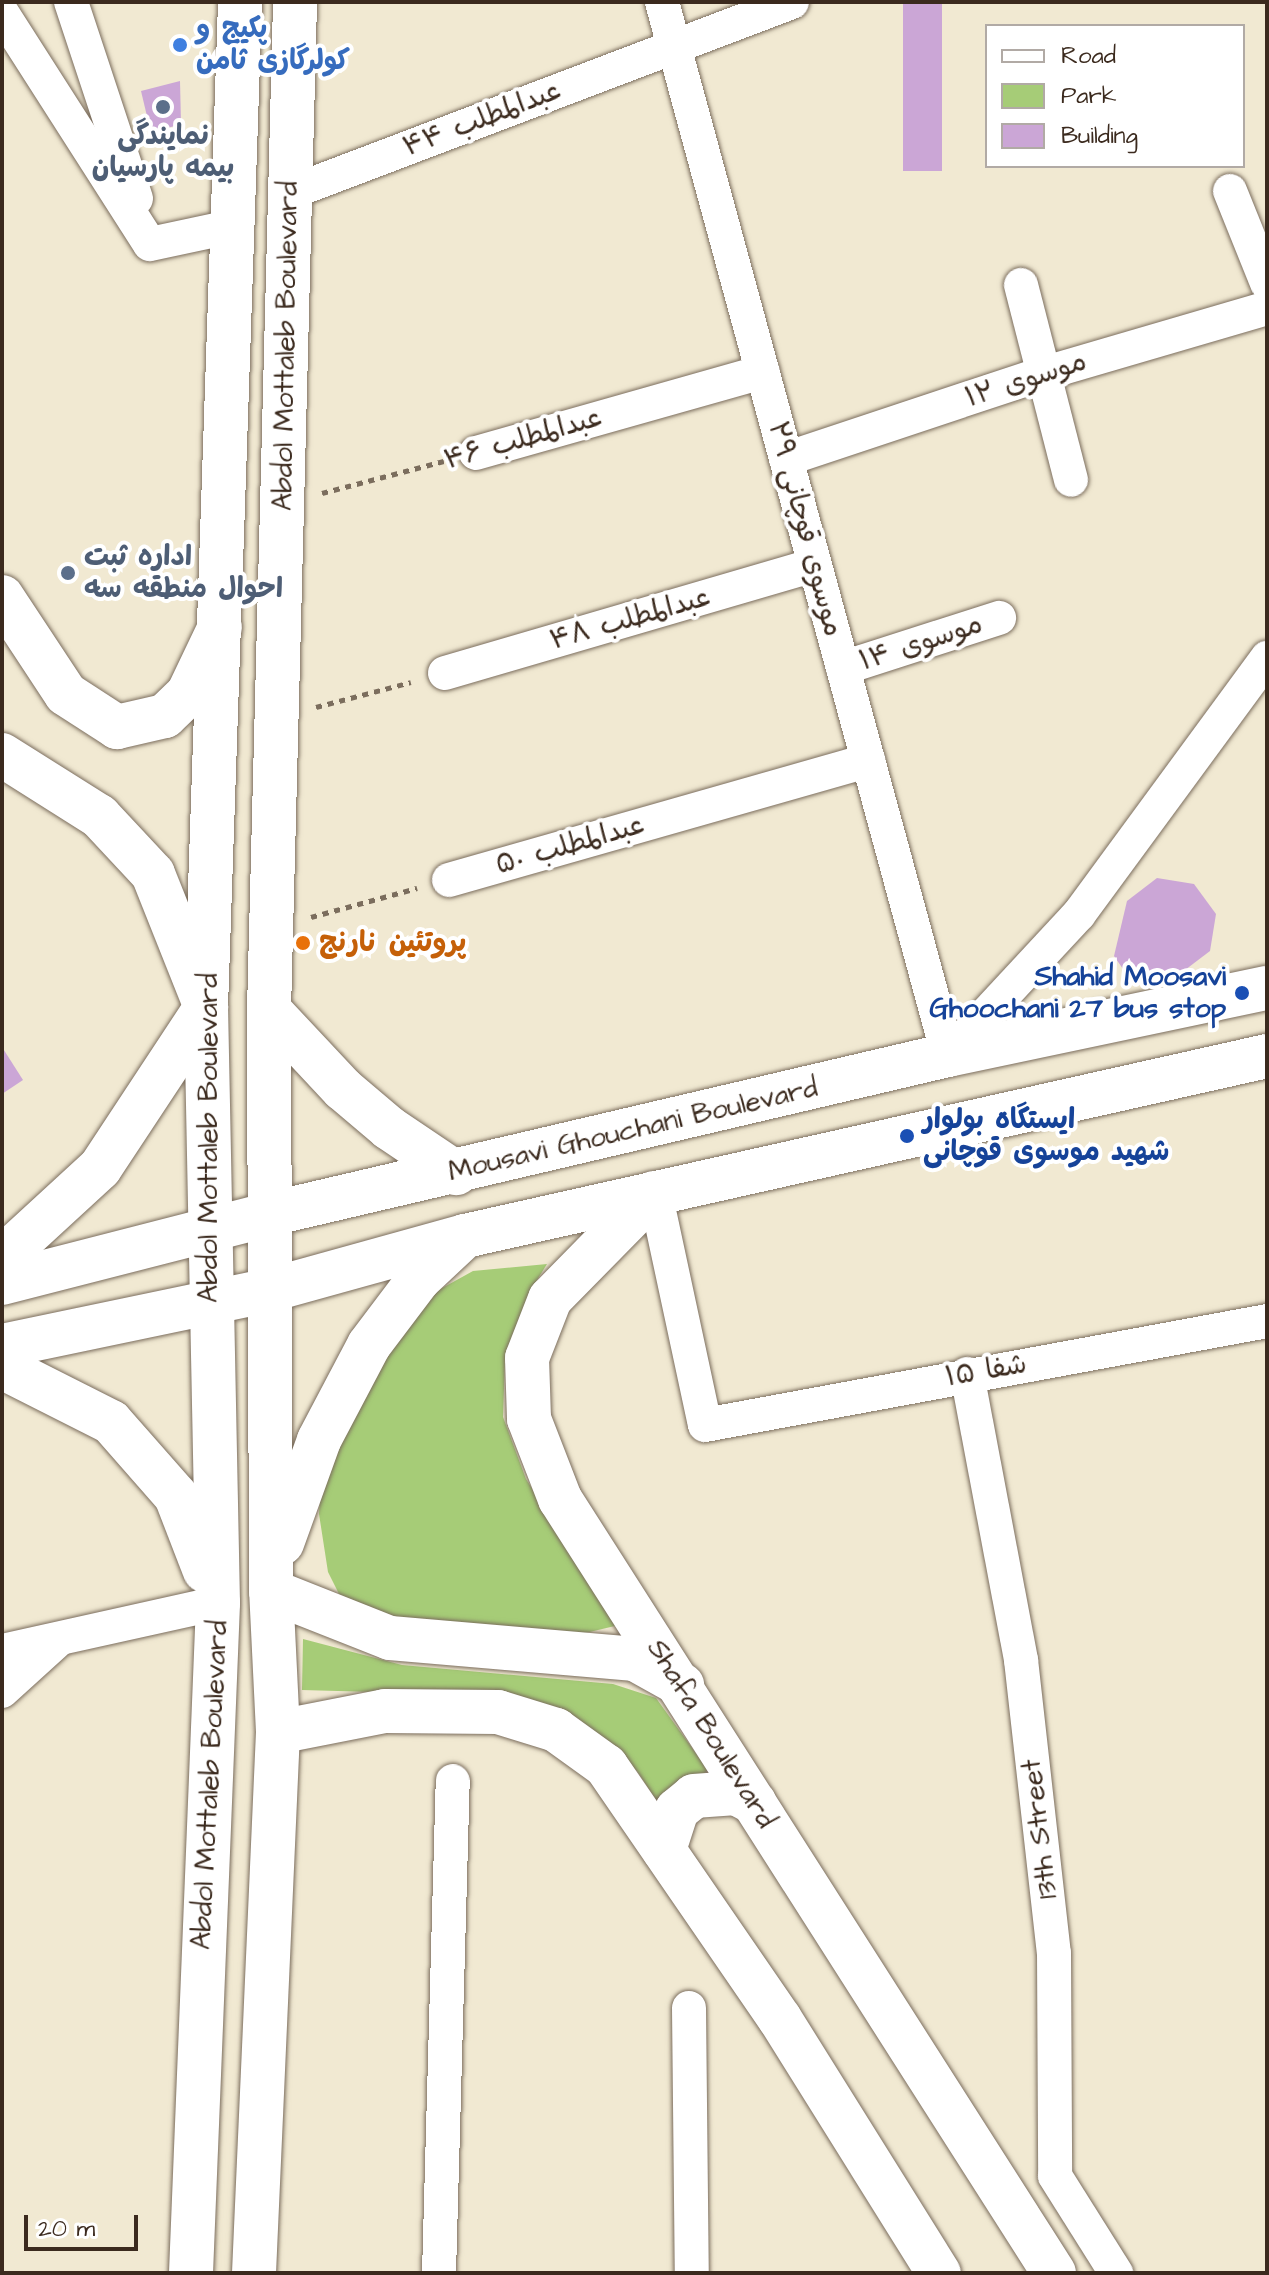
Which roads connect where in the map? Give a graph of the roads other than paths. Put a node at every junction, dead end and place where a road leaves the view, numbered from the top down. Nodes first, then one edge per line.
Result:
1 (71, 2) edge
2 (240, 2) edge
3 (295, 2) edge
4 (662, 2) edge
5 (792, 2) edge
6 (2, 13) edge
7 (674, 45) junction
8 (1230, 191) dead end
9 (289, 193) junction
10 (230, 227) junction
11 (150, 244) junction
12 (1267, 283) edge
13 (1021, 285) dead end
14 (1267, 308) edge
15 (763, 372) junction
16 (1042, 374) junction
17 (476, 453) road end
18 (786, 459) junction
19 (1071, 480) dead end
20 (815, 565) junction
21 (2, 597) edge
22 (999, 618) dead end
23 (220, 627) junction
24 (1267, 658) edge
25 (843, 668) junction
26 (445, 673) road end
27 (2, 755) edge
28 (868, 761) junction
29 (449, 880) road end
30 (1267, 988) edge
31 (206, 1007) junction
32 (269, 1010) junction
33 (948, 1055) junction
34 (1267, 1056) edge
35 (456, 1173) junction
36 (655, 1192) junction
37 (270, 1214) junction
38 (207, 1233) junction
39 (465, 1236) junction
40 (2, 1258) edge
41 (2, 1283) edge
42 (270, 1290) junction
43 (209, 1303) junction
44 (1267, 1321) edge
45 (2, 1346) edge
46 (2, 1367) edge
47 (967, 1374) junction
48 (272, 1581) junction
49 (218, 1603) junction
50 (60, 1638) junction
51 (2, 1651) edge
52 (682, 1685) junction
53 (2, 1691) edge
54 (278, 1732) junction
55 (453, 1781) dead end
56 (755, 1803) junction
57 (664, 1850) junction
58 (689, 2008) dead end
59 (191, 2273) edge
60 (254, 2273) edge
61 (439, 2273) edge
62 (692, 2273) edge
63 (939, 2273) edge
64 (1054, 2273) edge
65 (1116, 2273) edge

1 - 11 street
2 - 10 main road, Abdol Mottaleb Boulevard
3 - 9 main road, Abdol Mottaleb Boulevard
4 - 7 street, موسوی قوچانی ۲۹
5 - 7 street, عبدالمطلب ۴۴
6 - 11 street
7 - 9 street, عبدالمطلب ۴۴
7 - 15 street, موسوی قوچانی ۲۹
8 - 12 street
9 - 32 main road, Abdol Mottaleb Boulevard
10 - 11 street
10 - 23 main road, Abdol Mottaleb Boulevard
13 - 16 street
14 - 16 street, موسوی ۱۲
15 - 17 street, عبدالمطلب ۴۶
15 - 18 street, موسوی قوچانی ۲۹
16 - 18 street, موسوی ۱۲
16 - 19 street
18 - 20 street, موسوی قوچانی ۲۹
20 - 25 street, موسوی قوچانی ۲۹
20 - 26 street, عبدالمطلب ۴۸
21 - 23 main road
22 - 25 street, موسوی ۱۴
23 - 31 main road, Abdol Mottaleb Boulevard
24 - 33 street
25 - 28 street, موسوی قوچانی ۲۹
27 - 31 main road
28 - 29 street, عبدالمطلب ۵۰
28 - 33 street, موسوی قوچانی ۲۹
30 - 33 main road, Mousavi Ghouchani Boulevard
31 - 38 main road, Abdol Mottaleb Boulevard
31 - 40 main road
32 - 35 main road
32 - 37 main road, Abdol Mottaleb Boulevard
33 - 35 main road, Mousavi Ghouchani Boulevard
34 - 36 main road
35 - 37 main road, Mousavi Ghouchani Boulevard
36 - 39 main road
36 - 47 street, شفا ۱۵
36 - 52 main road, Shafa Boulevard
37 - 38 main road, Mousavi Ghouchani Boulevard
37 - 42 main road, Abdol Mottaleb Boulevard
38 - 41 main road, Mousavi Ghouchani Boulevard
38 - 43 main road, Abdol Mottaleb Boulevard
39 - 42 main road
39 - 48 main road
42 - 43 main road
42 - 48 main road, Abdol Mottaleb Boulevard
43 - 45 main road
43 - 49 main road, Abdol Mottaleb Boulevard
44 - 47 street, شفا ۱۵
46 - 49 main road
47 - 65 street, 13th Street
48 - 52 main road
48 - 54 main road, Abdol Mottaleb Boulevard
49 - 50 street
49 - 59 main road, Abdol Mottaleb Boulevard
50 - 51 street
50 - 53 street
52 - 56 main road, Shafa Boulevard
54 - 57 main road
54 - 60 main road, Abdol Mottaleb Boulevard
55 - 61 street
56 - 57 main road
56 - 64 main road, Shafa Boulevard
57 - 63 main road
58 - 62 street

